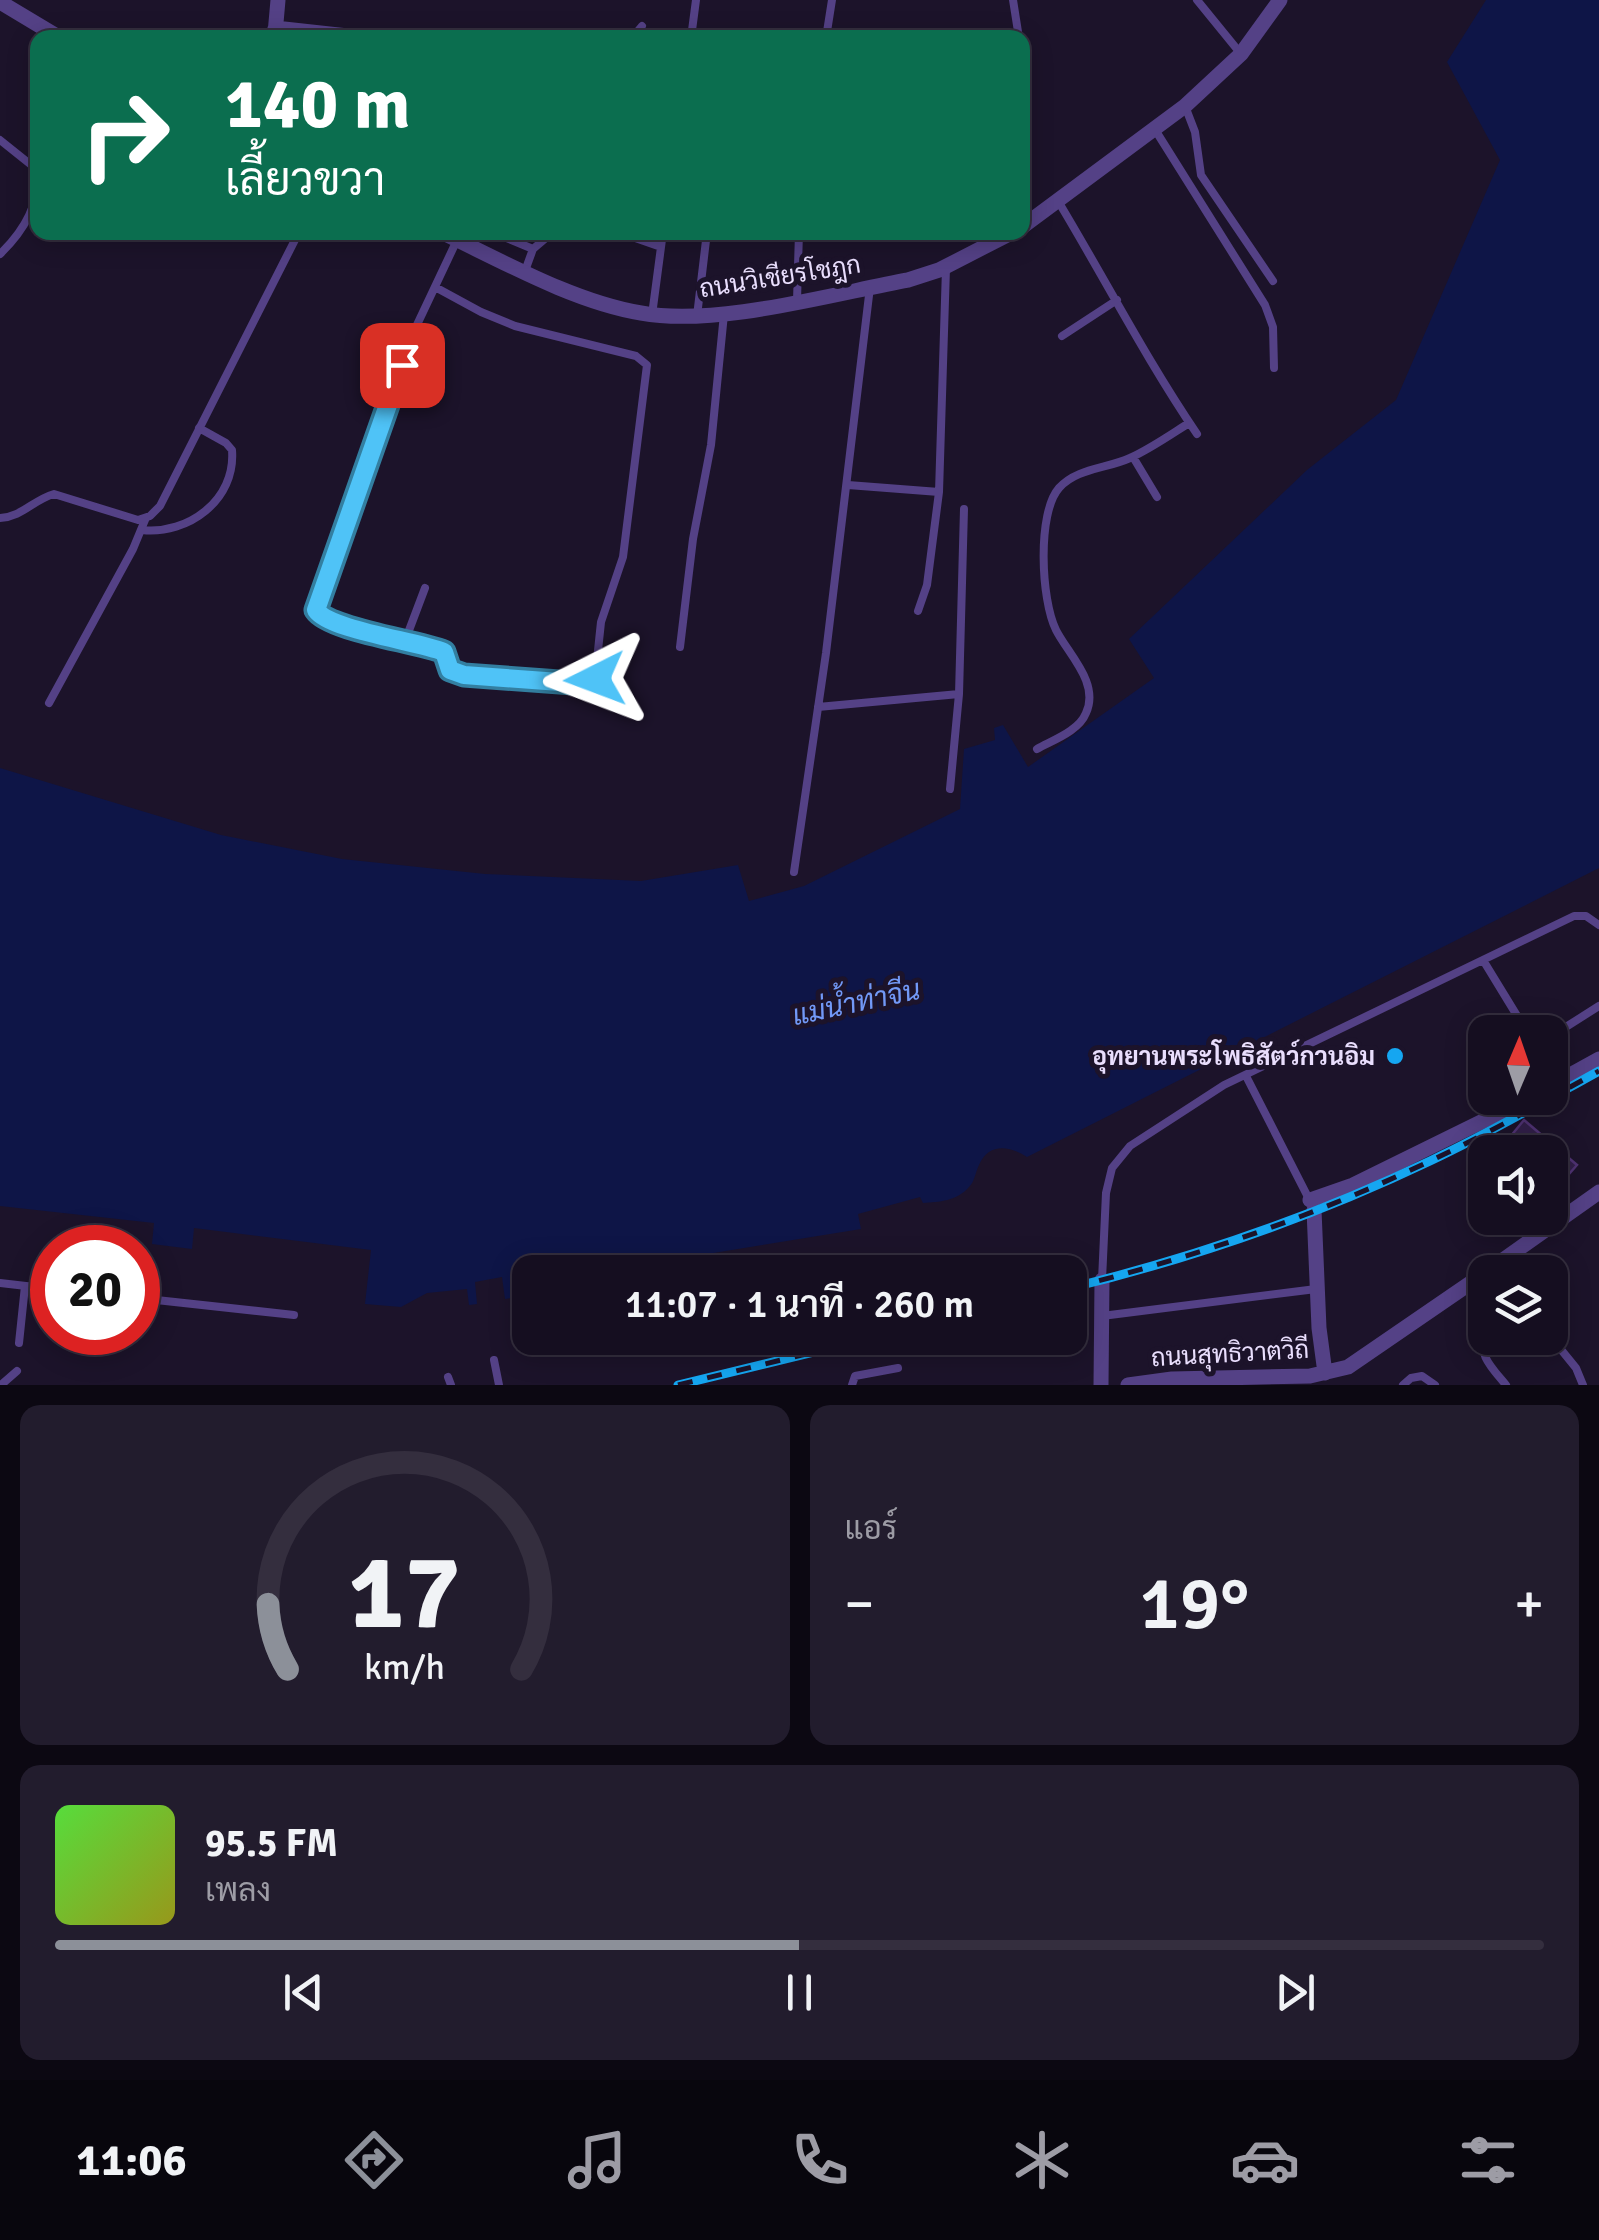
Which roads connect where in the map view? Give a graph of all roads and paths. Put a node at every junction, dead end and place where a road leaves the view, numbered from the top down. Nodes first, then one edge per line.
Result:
1 (278, 0) edge
2 (696, 0) edge
3 (832, 0) edge
4 (1014, 0) edge
5 (1197, 0) edge
6 (1280, 0) edge
7 (0, 2) edge
8 (642, 26) dead end
9 (46, 30) edge
10 (275, 30) edge
11 (639, 30) edge
12 (692, 30) edge
13 (827, 30) edge
14 (1018, 30) edge
15 (1241, 54) junction
16 (1185, 106) junction
17 (1154, 128) junction
18 (0, 140) edge
19 (30, 165) edge
20 (1058, 201) junction
21 (30, 212) edge
22 (1030, 221) edge
23 (295, 240) edge
24 (457, 240) joint
25 (512, 240) edge
26 (543, 240) edge
27 (643, 240) edge
28 (663, 240) edge
29 (706, 240) edge
30 (799, 240) edge
31 (998, 240) edge
32 (662, 246) junction
33 (532, 248) junction
34 (0, 254) edge
35 (946, 267) junction
36 (525, 270) junction
37 (1274, 281) dead end
38 (435, 286) junction
39 (870, 287) junction
40 (1117, 300) junction
41 (796, 301) junction
42 (724, 314) junction
43 (652, 315) junction
44 (697, 316) junction
45 (1062, 336) dead end
46 (1274, 368) dead end
47 (1189, 423) junction
48 (199, 428) junction
49 (1197, 434) dead end
50 (1133, 457) junction
51 (848, 485) junction
52 (939, 492) junction
53 (1157, 498) dead end
54 (964, 509) dead end
55 (0, 518) edge
56 (145, 520) junction
57 (142, 530) junction
58 (425, 588) dead end
59 (918, 610) dead end
60 (405, 641) junction
61 (680, 647) dead end
62 (959, 694) junction
63 (49, 703) dead end
64 (818, 707) junction
65 (1037, 749) dead end
66 (950, 789) dead end
67 (794, 872) dead end
68 (1599, 926) edge
69 (1482, 960) junction
70 (1599, 1006) edge
71 (1516, 1015) edge
72 (1568, 1026) edge
73 (1599, 1059) edge
74 (1246, 1076) junction
75 (1568, 1076) edge
76 (1496, 1115) edge
77 (1599, 1192) edge
78 (1312, 1205) junction
79 (1511, 1255) edge
80 (1102, 1280) joint
81 (0, 1283) edge
82 (25, 1286) junction
83 (1468, 1286) edge
84 (30, 1287) edge
85 (1318, 1288) junction
86 (160, 1300) edge
87 (294, 1315) dead end
88 (1102, 1316) junction
89 (19, 1343) dead end
90 (1484, 1355) edge
91 (1565, 1355) edge
92 (494, 1360) dead end
93 (898, 1368) dead end
94 (17, 1372) dead end
95 (1314, 1378) edge
96 (1, 1385) edge
97 (499, 1385) edge
98 (852, 1385) edge
99 (1101, 1385) edge
100 (1128, 1385) edge
101 (1403, 1385) edge
102 (1435, 1385) edge
103 (1506, 1385) edge
104 (1583, 1385) edge

1 - 10 street
2 - 12 lane
3 - 13 lane
4 - 14 lane
5 - 15 lane
6 - 15 street
7 - 9 street
8 - 11 lane
15 - 16 street
16 - 17 street
16 - 37 lane
17 - 20 street
17 - 46 lane
18 - 19 lane
20 - 22 street
20 - 40 lane
21 - 34 lane
23 - 48 lane
24 - 36 street, ถนนวิเชียรโชฎก
24 - 38 lane
25 - 33 lane
26 - 33 lane
27 - 32 lane
28 - 32 lane
29 - 44 lane
30 - 41 lane
31 - 35 street, ถนนวิเชียรโชฎก
32 - 43 lane
33 - 36 lane
35 - 39 street, ถนนวิเชียรโชฎก
35 - 52 lane
36 - 43 street, ถนนวิเชียรโชฎก
38 - 60 lane
38 - 60 lane
39 - 41 street, ถนนวิเชียรโชฎก
39 - 51 lane
40 - 45 lane
40 - 47 lane
41 - 42 street, ถนนวิเชียรโชฎก
42 - 44 street, ถนนวิเชียรโชฎก
42 - 61 lane
43 - 44 street, ถนนวิเชียรโชฎก
47 - 49 lane
47 - 50 lane
48 - 56 lane
48 - 57 lane
50 - 53 lane
50 - 65 lane
51 - 52 lane
51 - 64 lane
52 - 59 lane
54 - 62 lane
55 - 56 lane
56 - 57 lane
57 - 63 lane
58 - 60 lane
62 - 64 lane
62 - 66 lane
64 - 67 lane
68 - 69 lane
69 - 71 lane
69 - 74 lane
70 - 72 lane
73 - 75 street
74 - 78 lane
74 - 80 lane
76 - 78 street
77 - 79 street, ถนนสุทธิวาตวิถี
78 - 85 street
80 - 88 street
81 - 82 lane
82 - 84 lane
82 - 89 lane
83 - 95 street, ถนนสุทธิวาตวิถี
85 - 88 lane
85 - 95 street
86 - 87 lane
88 - 99 street
90 - 103 lane
91 - 104 lane
92 - 97 lane
93 - 98 lane
94 - 96 lane
95 - 100 street, ถนนสุทธิวาตวิถี
101 - 102 lane

